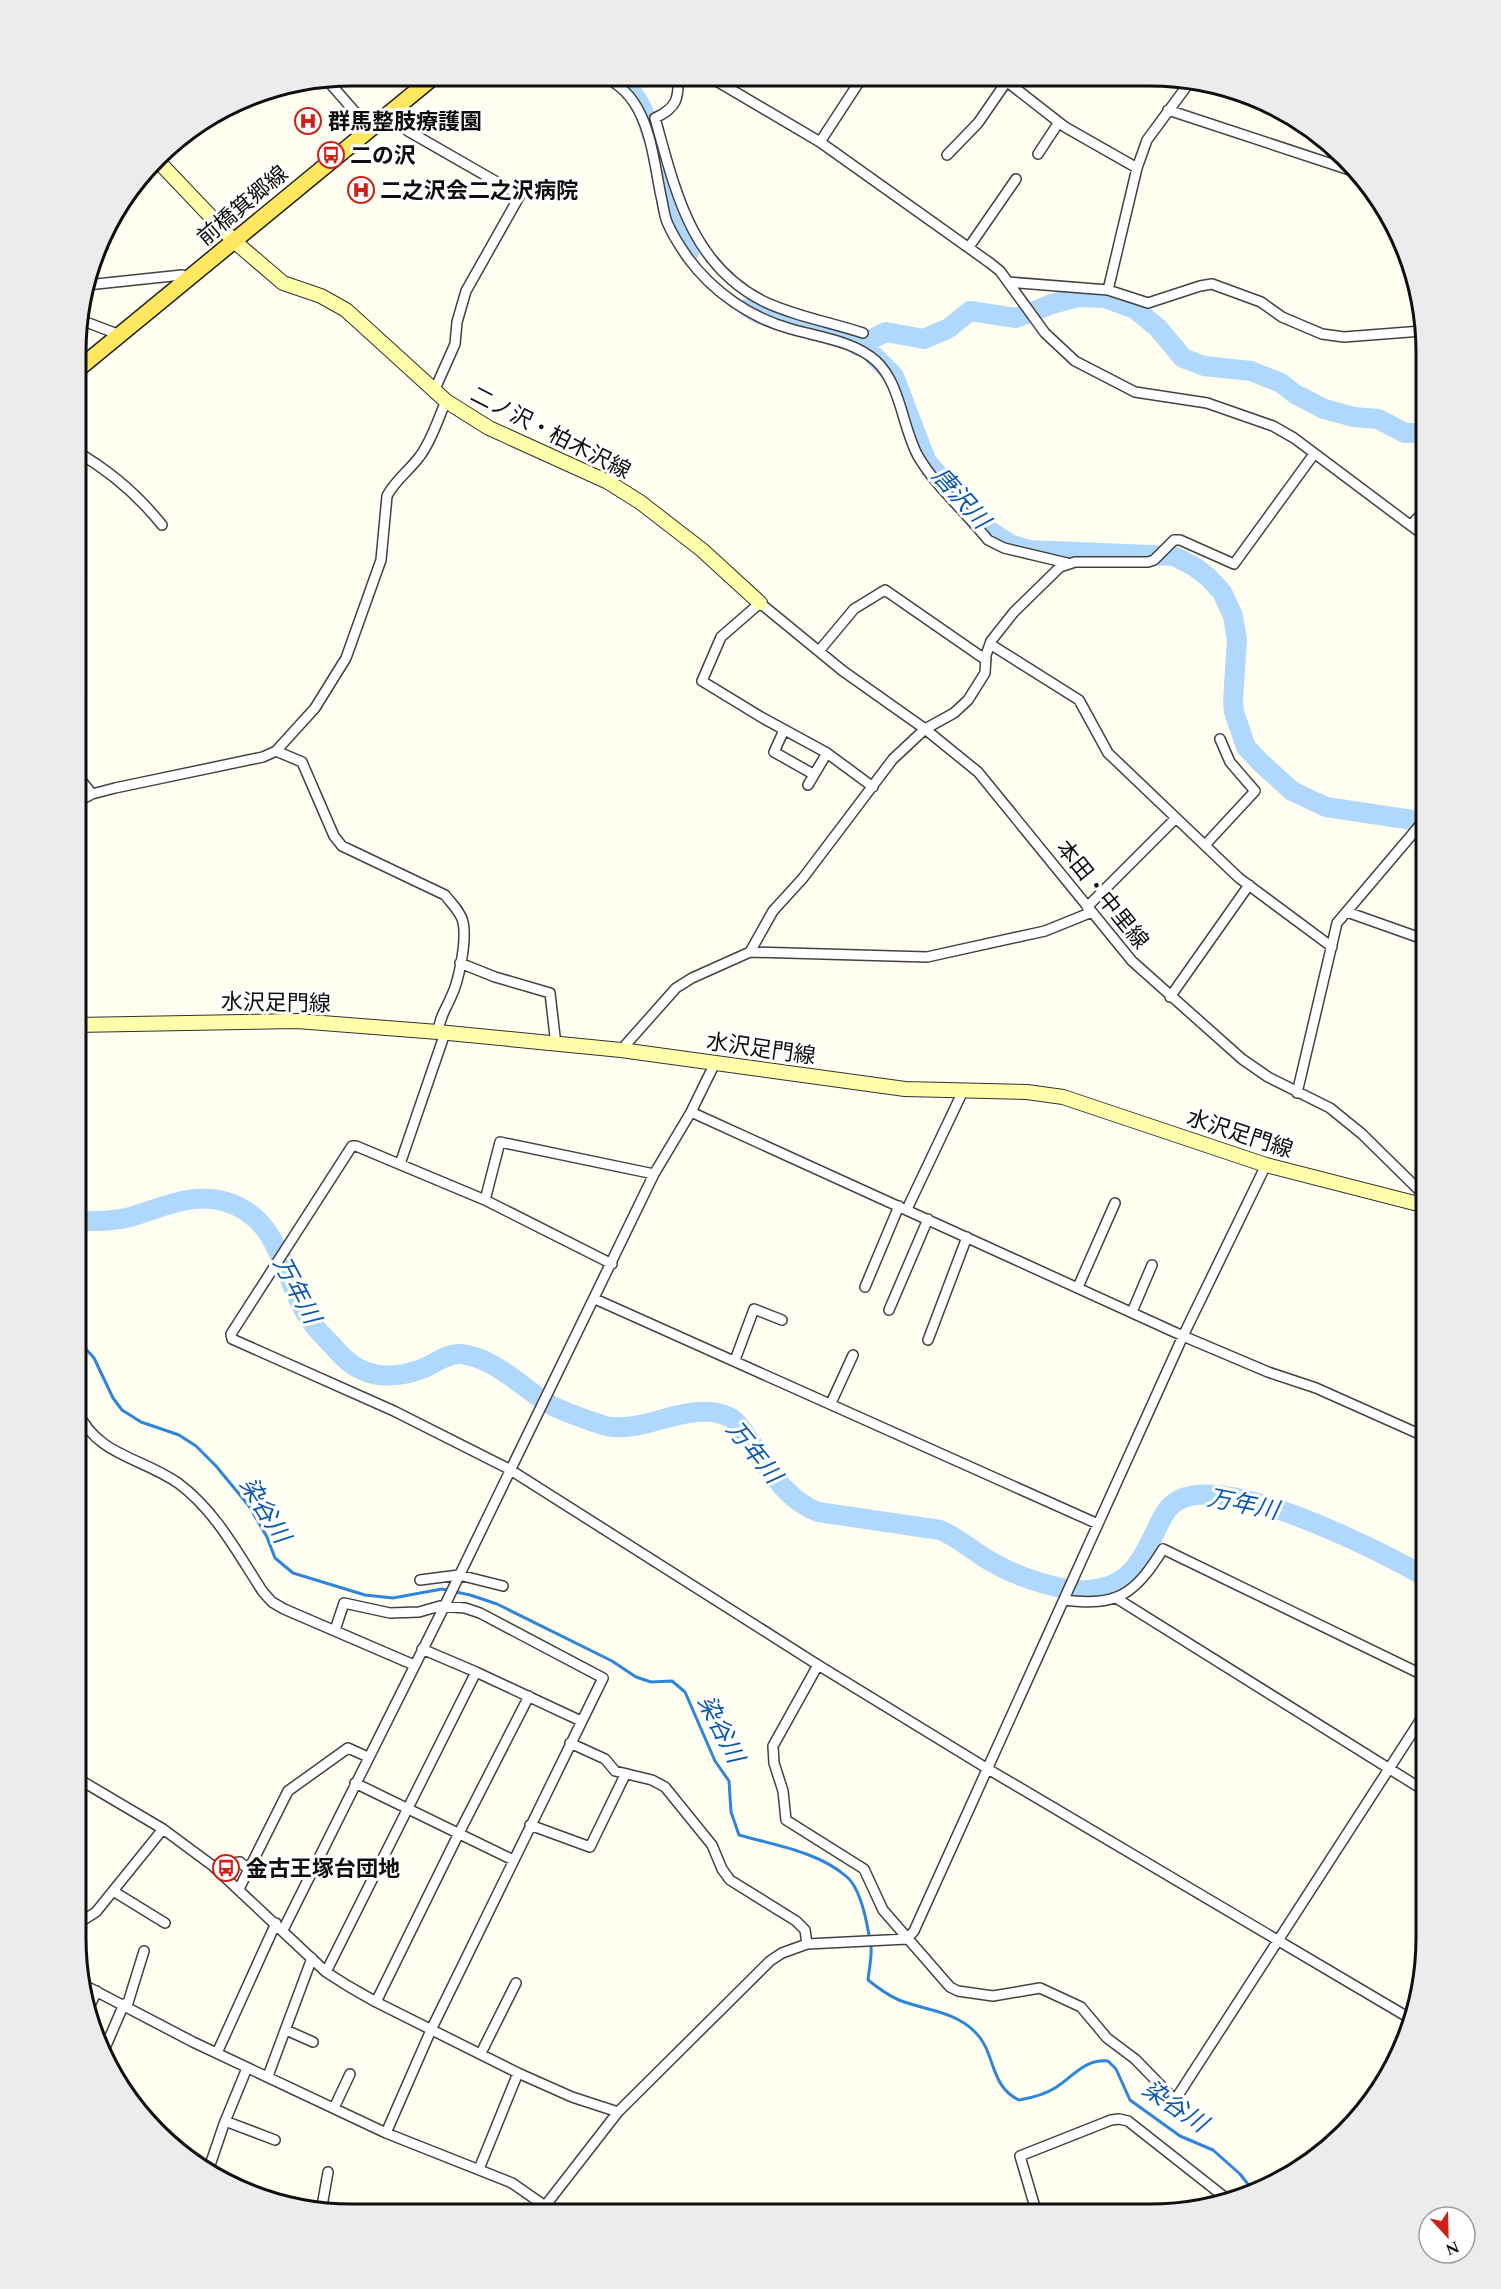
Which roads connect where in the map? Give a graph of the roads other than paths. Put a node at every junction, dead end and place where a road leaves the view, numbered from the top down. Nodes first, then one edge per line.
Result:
1 (332, 86) edge
2 (423, 86) edge
3 (617, 86) edge
4 (678, 86) edge
5 (725, 86) edge
6 (856, 86) edge
7 (1000, 86) edge
8 (1013, 86) edge
9 (1185, 88) edge
10 (1168, 110) junction
11 (390, 113) junction
12 (1059, 122) junction
13 (370, 129) junction
14 (820, 142) junction
15 (1038, 154) dead end
16 (947, 155) dead end
17 (161, 165) edge
18 (1342, 167) edge
19 (1137, 168) junction
20 (1016, 179) dead end
21 (234, 241) junction
22 (969, 248) junction
23 (190, 278) junction
24 (1008, 282) junction
25 (95, 284) edge
26 (1108, 290) junction
27 (87, 323) edge
28 (1415, 332) edge
29 (863, 333) dead end
30 (120, 335) junction
31 (86, 363) edge
32 (435, 389) junction
33 (446, 401) junction
34 (1314, 454) junction
35 (86, 458) edge
36 (1416, 521) edge
37 (162, 525) dead end
38 (1412, 525) junction
39 (1416, 528) edge
40 (1067, 563) junction
41 (760, 603) junction
42 (990, 644) junction
43 (819, 651) junction
44 (986, 660) junction
45 (925, 729) junction
46 (784, 730) junction
47 (1220, 739) dead end
48 (276, 751) junction
49 (827, 753) junction
50 (813, 774) junction
51 (808, 785) dead end
52 (86, 786) edge
53 (873, 787) junction
54 (93, 794) junction
55 (86, 798) edge
56 (1176, 818) junction
57 (1416, 833) edge
58 (1205, 845) junction
59 (1249, 885) junction
60 (1089, 909) junction
61 (1347, 912) junction
62 (1416, 936) edge
63 (1332, 947) junction
64 (750, 952) junction
65 (460, 963) junction
66 (1170, 997) junction
67 (86, 1025) edge
68 (442, 1032) junction
69 (556, 1045) junction
70 (621, 1050) junction
71 (715, 1063) junction
72 (963, 1091) junction
73 (1297, 1093) junction
74 (691, 1112) junction
75 (400, 1164) junction
76 (1266, 1165) junction
77 (654, 1174) junction
78 (1416, 1187) edge
79 (485, 1200) junction
80 (1115, 1203) dead end
81 (1416, 1203) edge
82 (903, 1208) junction
83 (928, 1219) junction
84 (967, 1237) junction
85 (612, 1264) junction
86 (1152, 1265) dead end
87 (865, 1287) dead end
88 (1077, 1287) junction
89 (595, 1299) junction
90 (889, 1310) dead end
91 (1132, 1312) junction
92 (782, 1320) dead end
93 (1184, 1336) junction
94 (928, 1340) dead end
95 (853, 1355) dead end
96 (735, 1360) junction
97 (831, 1403) junction
98 (86, 1426) edge
99 (1416, 1433) edge
100 (509, 1469) junction
101 (1098, 1524) junction
102 (459, 1575) junction
103 (420, 1580) dead end
104 (503, 1586) dead end
105 (1116, 1598) junction
106 (1064, 1600) junction
107 (446, 1602) junction
108 (336, 1630) junction
109 (422, 1649) junction
110 (414, 1665) junction
111 (818, 1665) junction
112 (476, 1672) junction
113 (1416, 1672) edge
114 (529, 1696) junction
115 (581, 1721) junction
116 (1416, 1727) edge
117 (570, 1743) junction
118 (368, 1757) junction
119 (988, 1769) junction
120 (1390, 1769) junction
121 (625, 1775) junction
122 (355, 1783) junction
123 (86, 1784) edge
124 (1416, 1785) edge
125 (408, 1809) junction
126 (530, 1825) junction
127 (163, 1829) junction
128 (458, 1834) junction
129 (513, 1860) junction
130 (213, 1866) junction
131 (248, 1869) junction
132 (239, 1889) junction
133 (113, 1891) junction
134 (86, 1918) edge
135 (165, 1923) dead end
136 (279, 1926) junction
137 (907, 1939) junction
138 (1277, 1941) junction
139 (807, 1944) junction
140 (144, 1951) dead end
141 (312, 1958) junction
142 (326, 1972) junction
143 (516, 1983) dead end
144 (91, 1988) edge
145 (97, 1991) junction
146 (93, 1999) edge
147 (376, 2002) junction
148 (125, 2005) junction
149 (1403, 2015) edge
150 (285, 2030) junction
151 (431, 2030) junction
152 (312, 2042) dead end
153 (108, 2043) edge
154 (217, 2053) junction
155 (481, 2053) junction
156 (247, 2068) junction
157 (518, 2073) junction
158 (350, 2074) dead end
159 (268, 2076) junction
160 (334, 2108) junction
161 (618, 2112) junction
162 (225, 2121) junction
163 (386, 2133) junction
164 (275, 2140) dead end
165 (211, 2163) edge
166 (478, 2169) junction
167 (328, 2172) dead end
168 (1220, 2193) edge
169 (323, 2202) edge
170 (537, 2204) edge
171 (547, 2204) edge
172 (1034, 2204) edge

1 - 13 street
2 - 11 main road, 前橋箕郷線
3 - 40 street
4 - 29 street
5 - 14 street
6 - 14 street
7 - 16 street
8 - 12 street
9 - 10 street
10 - 18 street
10 - 19 street
11 - 13 main road, 前橋箕郷線
11 - 32 street
12 - 15 street
12 - 19 street
13 - 21 main road, 前橋箕郷線
14 - 22 street
17 - 21 main road, 二ノ沢・柏木沢線
19 - 26 street
20 - 22 street
21 - 23 main road, 前橋箕郷線
21 - 32 main road, 二ノ沢・柏木沢線
22 - 24 street
23 - 25 street
23 - 30 main road, 前橋箕郷線
24 - 26 street
24 - 34 street
26 - 28 street
27 - 30 street
30 - 31 main road, 前橋箕郷線
32 - 33 main road, 二ノ沢・柏木沢線
33 - 41 main road, 二ノ沢・柏木沢線
33 - 48 street
34 - 38 street
34 - 40 street
35 - 37 street
36 - 38 street
38 - 39 street
40 - 42 street
41 - 43 street, 本田・中里線
41 - 46 street
42 - 44 street
42 - 56 street
43 - 44 street
43 - 45 street, 本田・中里線
44 - 45 street
45 - 53 street
45 - 60 street, 本田・中里線
46 - 49 street
46 - 50 street
47 - 58 street
48 - 54 street
48 - 65 street
49 - 50 street
49 - 53 street
50 - 51 street
52 - 54 street
53 - 64 street
54 - 55 street
56 - 58 street
56 - 60 street
57 - 61 street
58 - 59 street
59 - 63 street
59 - 66 street
60 - 64 street
60 - 66 street, 本田・中里線
61 - 62 street
61 - 63 street
63 - 73 street
64 - 70 street
65 - 68 street
65 - 69 street
66 - 73 street, 本田・中里線
67 - 68 main road, 水沢足門線
68 - 69 main road, 水沢足門線
68 - 75 street
69 - 70 main road, 水沢足門線
70 - 71 main road, 水沢足門線
71 - 72 main road, 水沢足門線
71 - 74 street
72 - 76 main road, 水沢足門線
72 - 82 street
73 - 78 street, 本田・中里線
74 - 77 street
74 - 82 street
75 - 79 street
75 - 100 street
76 - 81 main road, 水沢足門線
76 - 93 street
77 - 79 street
77 - 85 street
79 - 85 street
80 - 88 street
82 - 83 street
82 - 87 street
83 - 84 street
83 - 90 street
84 - 88 street
84 - 94 street
85 - 89 street
86 - 91 street
88 - 91 street
89 - 96 street
89 - 100 street
91 - 93 street
92 - 96 street
93 - 99 street
93 - 101 street
95 - 97 street
96 - 97 street
97 - 101 street
98 - 108 street
100 - 102 street
100 - 111 street
101 - 106 street
102 - 103 street
102 - 104 street
102 - 107 street
105 - 106 street
105 - 113 street
105 - 120 street
106 - 119 street
107 - 108 street
107 - 109 street
107 - 115 street
108 - 110 street
109 - 110 street
109 - 112 street
110 - 118 street
111 - 119 street
111 - 137 street
112 - 114 street
112 - 125 street
114 - 115 street
114 - 128 street
115 - 117 street
116 - 120 street
117 - 121 street
117 - 126 street
118 - 122 street
118 - 131 street
119 - 137 street
119 - 138 street
120 - 124 street
120 - 138 street
121 - 126 street
121 - 139 street
122 - 125 street
122 - 136 street
123 - 127 street
125 - 128 street
125 - 142 street
126 - 129 street
127 - 130 street
127 - 133 street
128 - 129 street
128 - 147 street
129 - 151 street
130 - 131 street
130 - 132 street
131 - 132 street
132 - 136 street
133 - 134 street
133 - 135 street
136 - 141 street
136 - 154 street
137 - 138 street
137 - 139 street
138 - 149 street
139 - 161 street
140 - 148 street
141 - 142 street
141 - 150 street
142 - 147 street
143 - 155 street
144 - 145 street
145 - 146 street
145 - 148 street
147 - 151 street
148 - 153 street
148 - 154 street
150 - 152 street
150 - 159 street
151 - 155 street
151 - 163 street
154 - 156 street
155 - 157 street
156 - 159 street
156 - 162 street
157 - 161 street
157 - 166 street
158 - 160 street
159 - 160 street
160 - 163 street
161 - 171 street
162 - 164 street
162 - 165 street
163 - 166 street
166 - 170 street
167 - 169 street
168 - 172 street

